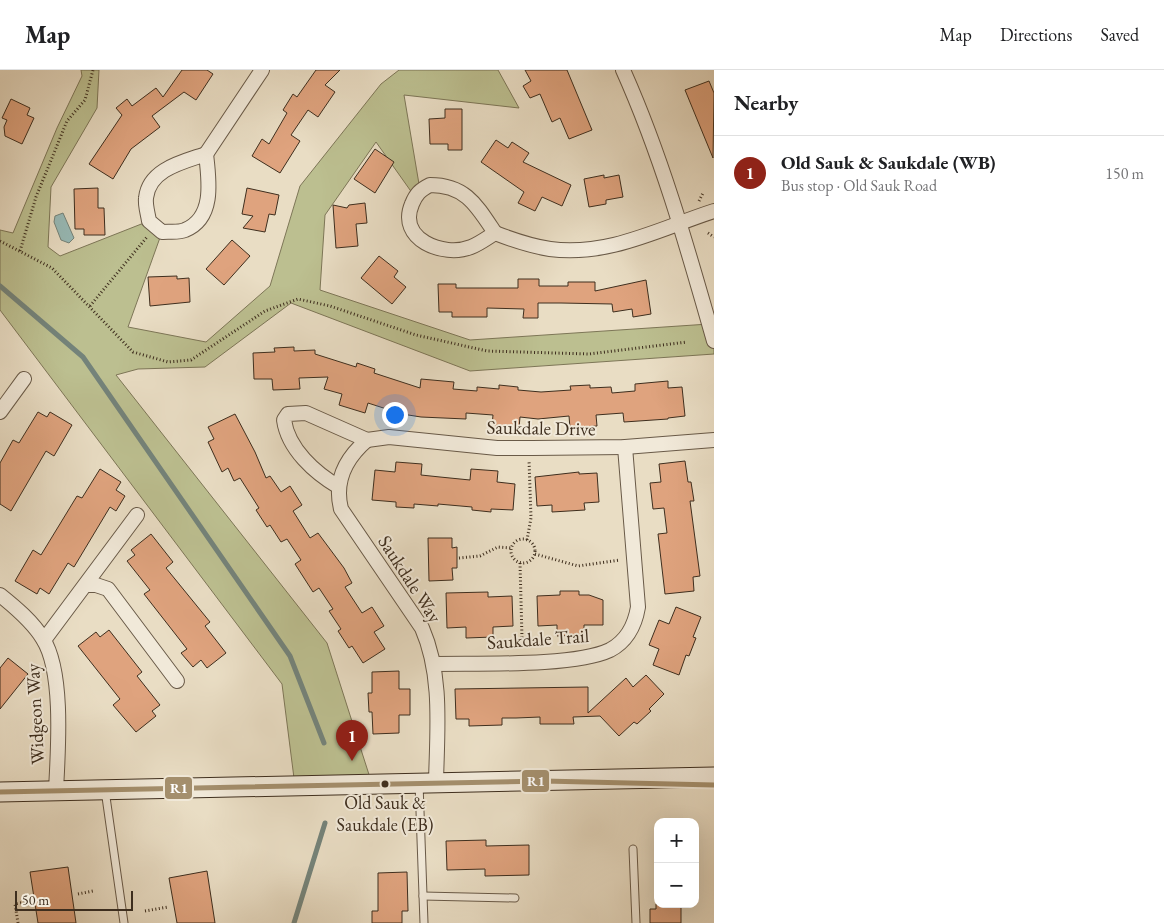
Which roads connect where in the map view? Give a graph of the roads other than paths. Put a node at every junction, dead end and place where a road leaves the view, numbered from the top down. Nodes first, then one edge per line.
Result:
1 (262, 70) edge
2 (623, 70) edge
3 (206, 154) junction
4 (714, 212) edge
5 (679, 222) junction
6 (495, 233) junction
7 (714, 341) edge
8 (24, 379) dead end
9 (0, 412) edge
10 (367, 440) junction
11 (714, 440) edge
12 (625, 447) junction
13 (339, 487) junction
14 (136, 515) dead end
15 (87, 585) junction
16 (0, 595) edge
17 (44, 640) junction
18 (434, 664) junction
19 (177, 681) dead end
20 (714, 765) edge
21 (714, 777) edge
22 (544, 781) junction
23 (428, 783) junction
24 (714, 785) edge
25 (56, 790) junction
26 (105, 790) junction
27 (0, 792) edge
28 (633, 849) dead end
29 (423, 896) junction
30 (515, 898) dead end
31 (124, 923) edge
32 (424, 923) edge
33 (636, 923) edge

1 - 3 street
2 - 5 street
3 - 3 street
4 - 5 street
5 - 6 street
5 - 7 street
6 - 6 street
8 - 9 street
10 - 12 street, Saukdale Drive
10 - 13 street, Saukdale Way
10 - 13 street
11 - 12 street, Saukdale Drive
12 - 18 street, Saukdale Trail
13 - 18 street, Saukdale Way
14 - 15 street
15 - 17 street
15 - 19 street
16 - 17 street, Widgeon Way
17 - 25 street, Widgeon Way
18 - 23 street, Saukdale Way
20 - 22 street
21 - 22 street
22 - 23 street
22 - 24 street
23 - 26 street
23 - 29 lane
25 - 26 street
25 - 27 street
26 - 31 lane
28 - 33 lane
29 - 30 lane
29 - 32 lane

